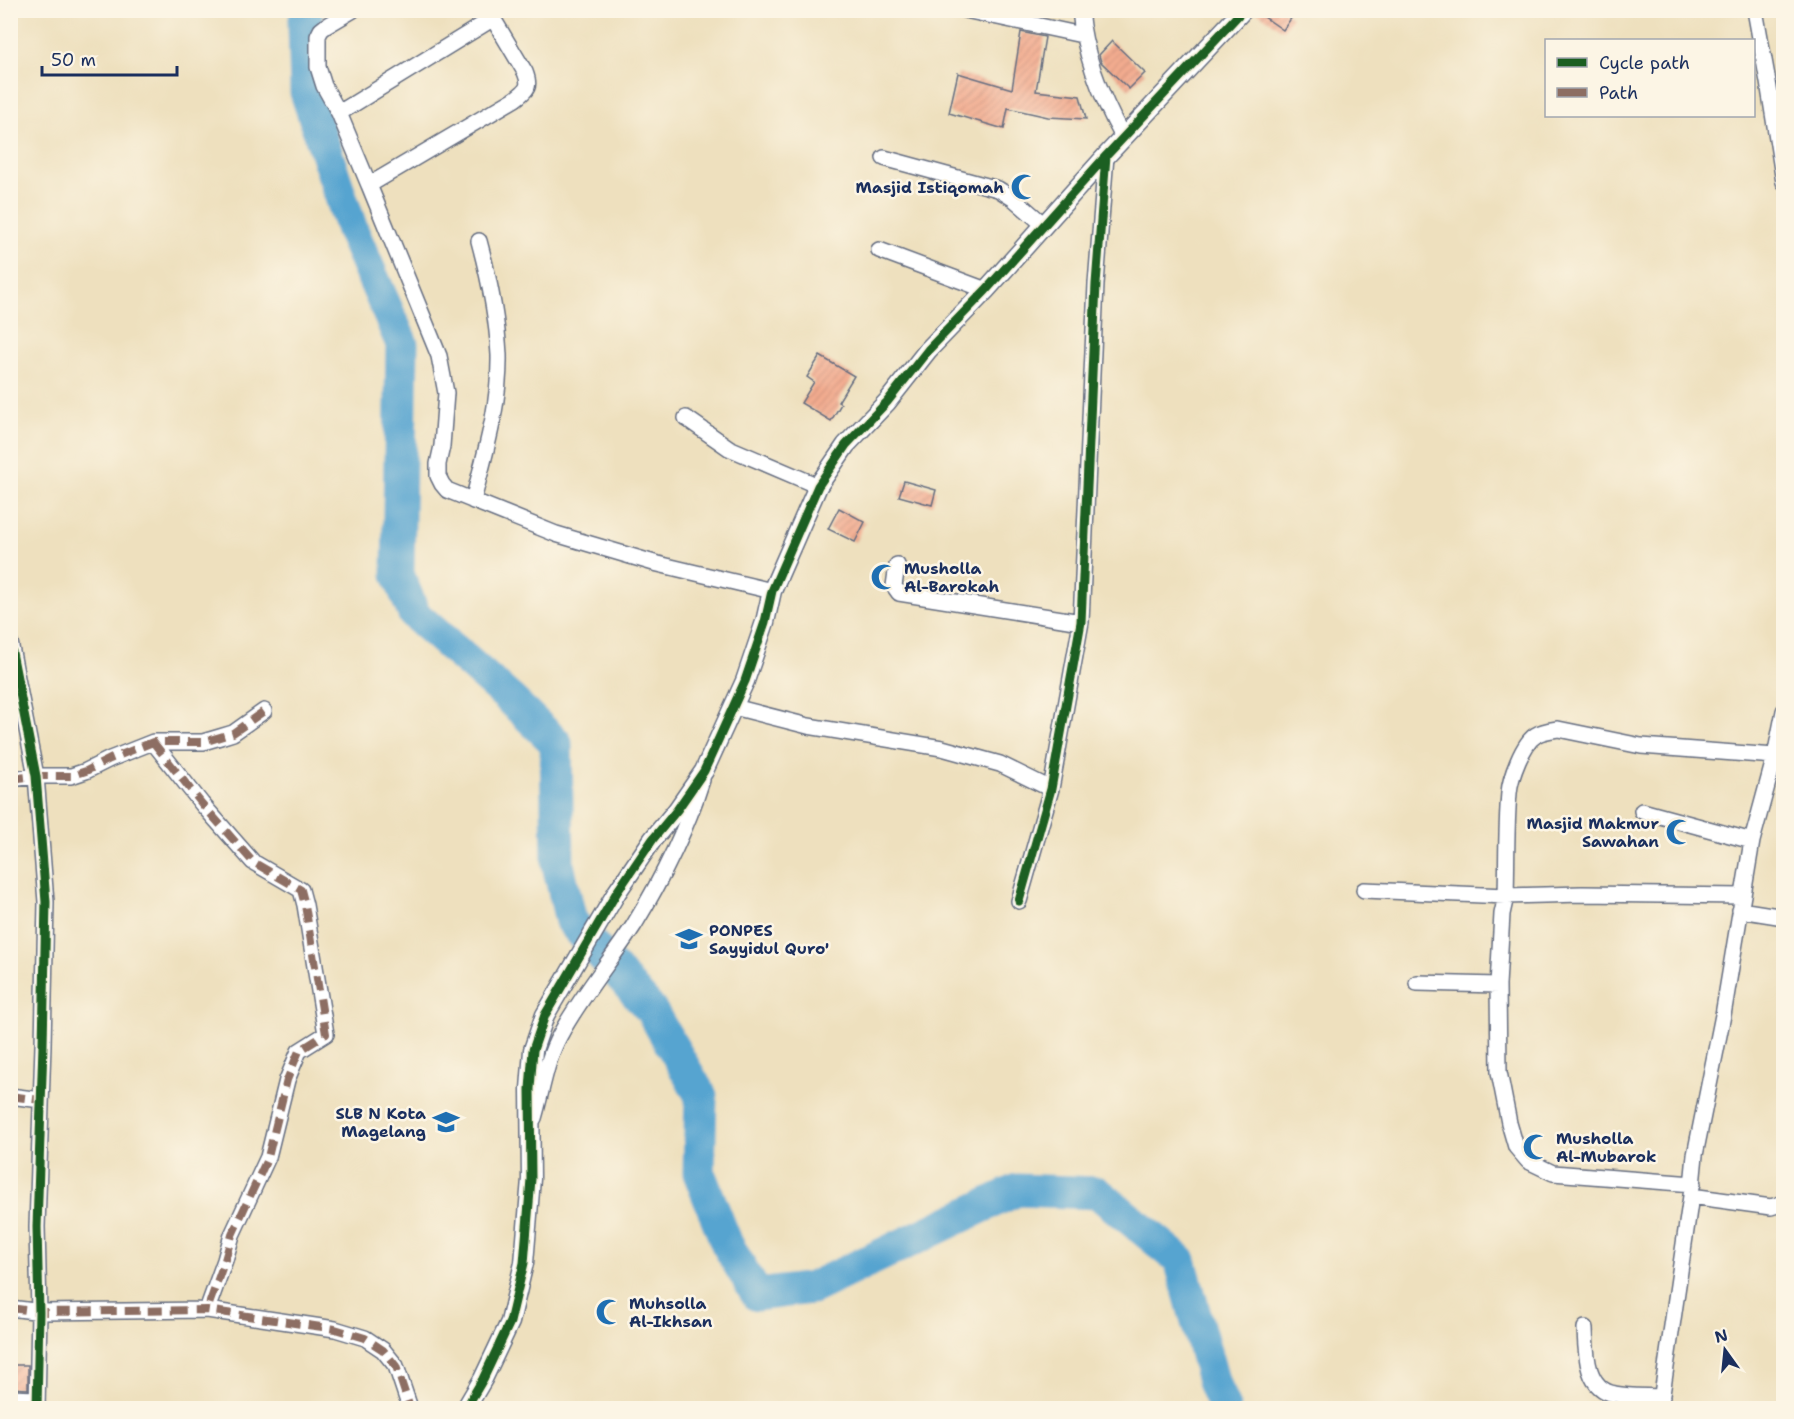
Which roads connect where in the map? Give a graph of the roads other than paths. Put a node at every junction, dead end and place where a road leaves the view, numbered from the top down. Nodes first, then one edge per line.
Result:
1 (352, 10) edge
2 (965, 10) edge
3 (1080, 10) edge
4 (1243, 10) edge
5 (1755, 10) edge
6 (490, 15) edge
7 (1082, 34) junction
8 (339, 112) junction
9 (1778, 112) edge
10 (1123, 137) junction
11 (1106, 156) junction
12 (884, 158) dead end
13 (1784, 182) edge
14 (369, 185) junction
15 (1044, 225) junction
16 (479, 241) dead end
17 (879, 250) dead end
18 (986, 290) junction
19 (686, 418) dead end
20 (818, 486) junction
21 (473, 501) junction
22 (897, 565) dead end
23 (772, 591) junction
24 (1081, 622) junction
25 (10, 642) edge
26 (734, 707) junction
27 (264, 711) dead end
28 (1784, 711) edge
29 (153, 742) junction
30 (1775, 756) junction
31 (704, 771) junction
32 (36, 776) junction
33 (10, 779) edge
34 (1051, 789) junction
35 (1642, 811) dead end
36 (1752, 841) junction
37 (1364, 890) dead end
38 (1506, 896) junction
39 (1019, 901) dead end
40 (1741, 903) junction
41 (1784, 917) edge
42 (1417, 983) dead end
43 (1498, 985) junction
44 (10, 1096) edge
45 (41, 1100) junction
46 (530, 1133) junction
47 (1692, 1190) junction
48 (1784, 1203) edge
49 (10, 1308) edge
50 (207, 1310) junction
51 (39, 1312) junction
52 (1585, 1328) dead end
53 (10, 1398) edge
54 (1661, 1403) edge
55 (37, 1404) edge
56 (410, 1408) edge
57 (466, 1408) edge

1 - 8 street
2 - 7 street
3 - 7 street
4 - 10 street
5 - 9 street
6 - 8 street
6 - 14 street
7 - 10 street
8 - 14 street
9 - 13 street
10 - 11 street
11 - 15 street
11 - 24 street
12 - 15 street
14 - 21 street
15 - 18 street
16 - 21 street
17 - 18 street
18 - 20 street
19 - 20 street
20 - 23 street
21 - 23 street
22 - 24 street
23 - 26 street
24 - 34 street
25 - 32 street
26 - 31 street
26 - 34 street
27 - 29 street
28 - 30 street
29 - 32 street
29 - 50 street
30 - 36 street
30 - 38 street
31 - 46 street
31 - 46 street
32 - 33 street
32 - 45 street
34 - 39 street
35 - 36 street
36 - 40 street
37 - 38 street
38 - 40 street
38 - 43 street
40 - 41 street
40 - 47 street
42 - 43 street
43 - 47 street
44 - 45 street
45 - 51 street
46 - 57 street
47 - 48 street
47 - 54 street
49 - 51 street
50 - 51 street
50 - 56 street
51 - 55 street
52 - 54 street
53 - 55 street

